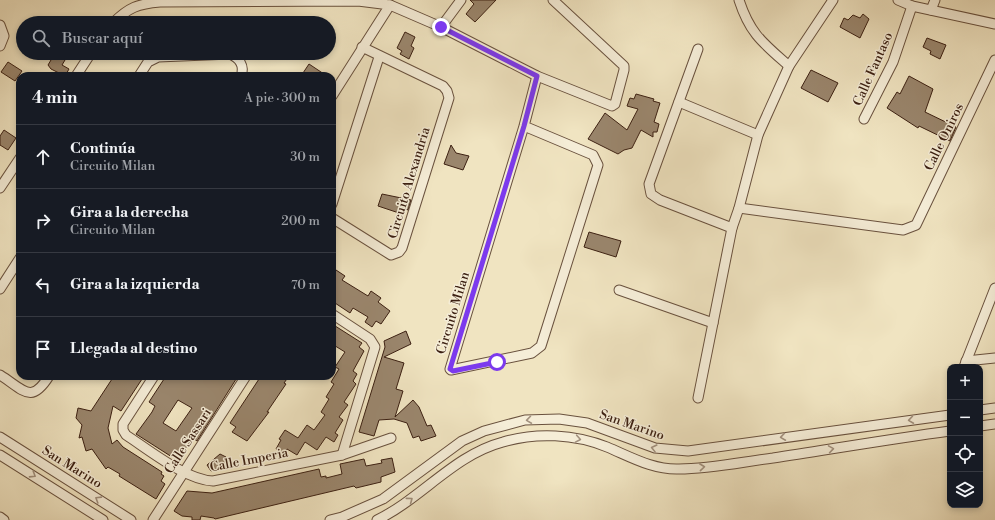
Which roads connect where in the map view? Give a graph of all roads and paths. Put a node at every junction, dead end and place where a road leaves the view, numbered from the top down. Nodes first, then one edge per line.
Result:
1 (461, 0) edge
2 (552, 0) edge
3 (739, 0) edge
4 (833, 0) edge
5 (898, 0) edge
6 (935, 0) edge
7 (161, 1) edge
8 (390, 4) junction
9 (912, 6) junction
10 (931, 10) junction
11 (120, 16) edge
12 (995, 24) edge
13 (0, 25) edge
14 (441, 27) junction
15 (0, 46) edge
16 (362, 47) junction
17 (698, 50) dead end
18 (380, 57) junction
19 (86, 60) edge
20 (152, 60) edge
21 (239, 60) edge
22 (995, 60) edge
23 (789, 66) junction
24 (79, 72) edge
25 (142, 72) edge
26 (241, 72) edge
27 (537, 76) junction
28 (336, 89) edge
29 (679, 102) junction
30 (864, 119) dead end
31 (524, 126) junction
32 (758, 134) junction
33 (16, 164) edge
34 (0, 188) edge
35 (336, 192) edge
36 (739, 208) junction
37 (336, 221) edge
38 (732, 228) junction
39 (16, 264) edge
40 (995, 288) edge
41 (0, 289) edge
42 (620, 290) dead end
43 (336, 317) edge
44 (713, 323) junction
45 (995, 358) edge
46 (965, 364) edge
47 (0, 375) edge
48 (46, 380) edge
49 (151, 380) edge
50 (243, 380) edge
51 (698, 398) dead end
52 (995, 408) edge
53 (983, 410) edge
54 (947, 413) edge
55 (995, 424) edge
56 (983, 426) edge
57 (947, 431) edge
58 (0, 437) edge
59 (391, 438) dead end
60 (0, 455) edge
61 (342, 455) junction
62 (184, 472) junction
63 (0, 517) edge
64 (4, 520) edge
65 (103, 520) edge
66 (131, 520) edge
67 (153, 520) edge
68 (330, 520) edge
69 (377, 520) edge

1 - 14 street
2 - 27 street
3 - 23 street
4 - 23 street
5 - 9 street
6 - 10 street
7 - 8 street
7 - 11 street
8 - 14 street
8 - 16 street
9 - 10 street
9 - 30 street, Calle Fantaso
10 - 12 street
13 - 15 street
14 - 27 street
16 - 18 street
16 - 28 street
17 - 29 street
18 - 35 street
18 - 37 street, Circuito Alexandria
19 - 24 street
20 - 25 street
21 - 26 street
22 - 36 street, Calle Oniros
23 - 32 street
27 - 31 street, Circuito Milan
29 - 32 street
29 - 38 street
31 - 31 street, Circuito Milan
32 - 36 street
33 - 34 street
36 - 38 street
38 - 44 street
39 - 41 street
40 - 46 street
42 - 44 street
43 - 61 street
44 - 51 street
45 - 46 street
47 - 48 street
49 - 62 street, Calle Imperia
50 - 62 street, Calle Sassari
52 - 53 street
54 -> 68 street, San Marino
55 - 56 street
69 -> 57 street
66 -> 58 street, San Marino
59 - 61 street, Calle Imperia
60 -> 65 street
61 - 62 street, Calle Imperia
62 - 67 street, Calle Sassari
63 - 64 street

